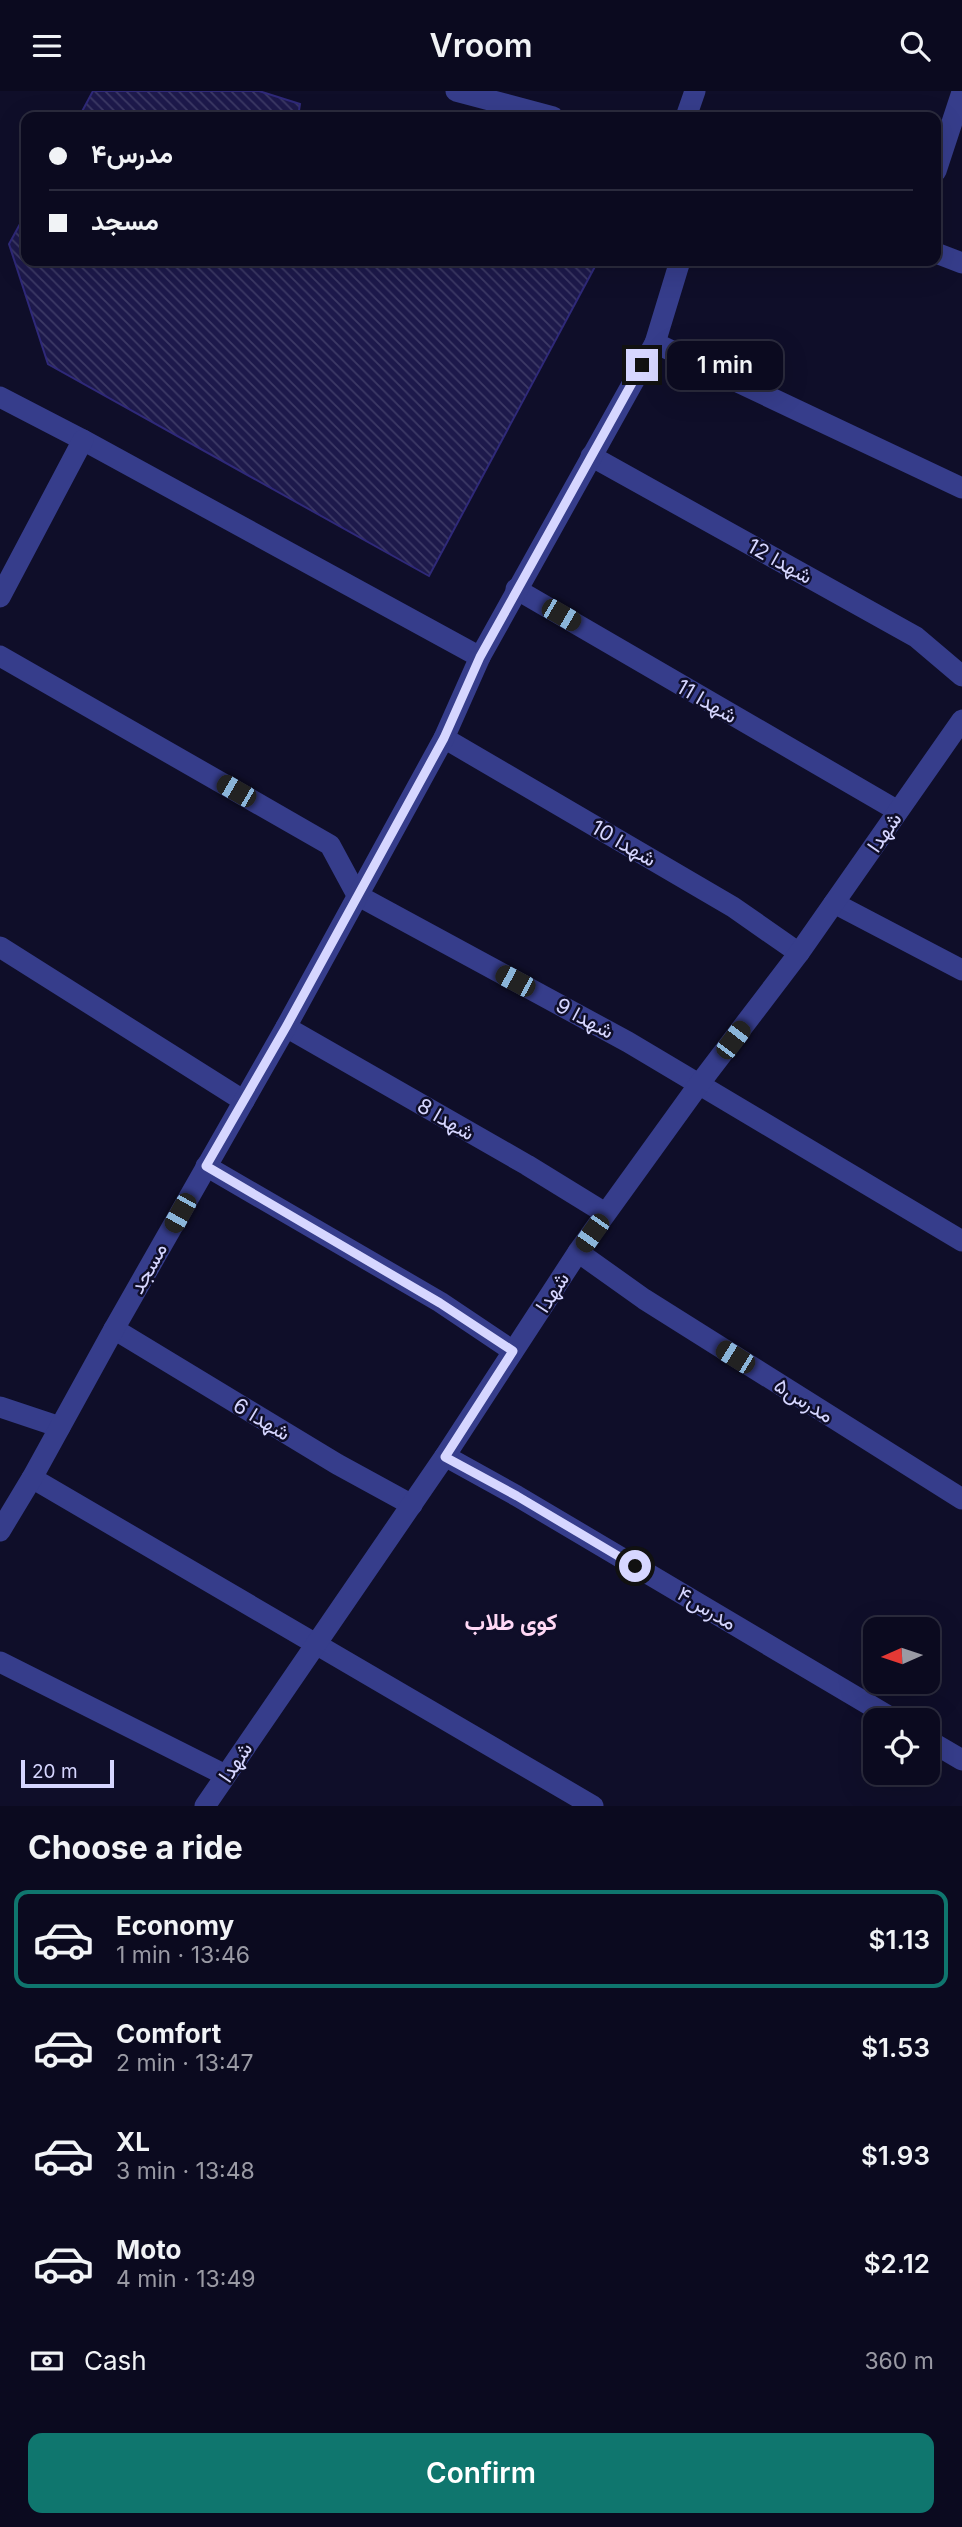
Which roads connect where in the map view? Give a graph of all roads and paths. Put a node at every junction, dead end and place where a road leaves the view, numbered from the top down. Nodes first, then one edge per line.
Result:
1 (456, 91) edge
2 (695, 91) edge
3 (962, 92) edge
4 (534, 112) edge
5 (688, 112) edge
6 (941, 156) edge
7 (941, 255) edge
8 (962, 263) edge
9 (678, 266) edge
10 (654, 343) junction
11 (0, 397) edge
12 (83, 440) junction
13 (591, 456) junction
14 (962, 488) edge
15 (516, 589) junction
16 (0, 597) edge
17 (0, 656) edge
18 (480, 657) junction
19 (962, 676) edge
20 (962, 720) edge
21 (444, 738) junction
22 (956, 742) edge
23 (898, 811) junction
24 (357, 895) junction
25 (834, 903) junction
26 (0, 947) edge
27 (799, 953) junction
28 (962, 970) edge
29 (286, 1027) junction
30 (700, 1083) junction
31 (243, 1101) junction
32 (206, 1166) junction
33 (605, 1213) junction
34 (962, 1241) edge
35 (578, 1252) junction
36 (114, 1329) junction
37 (513, 1351) junction
38 (0, 1407) edge
39 (60, 1427) junction
40 (445, 1457) junction
41 (32, 1478) junction
42 (962, 1500) edge
43 (412, 1505) junction
44 (0, 1531) edge
45 (316, 1645) junction
46 (0, 1662) edge
47 (875, 1708) edge
48 (940, 1746) edge
49 (962, 1760) edge
50 (225, 1776) junction
51 (205, 1806) edge
52 (593, 1806) edge

1 - 4 street
2 - 5 street
3 - 6 street
7 - 8 street
9 - 10 street, مسجد
10 - 13 street, مسجد
10 - 14 street
11 - 12 street
12 - 16 street
12 - 18 street
13 - 15 street, مسجد
13 - 19 street, شهدا 12
15 - 18 street, مسجد
15 - 23 street, شهدا 11
17 - 24 street
18 - 21 street, مسجد
20 - 22 street, شهدا
21 - 24 street, مسجد
21 - 27 street, شهدا 10
22 - 23 street, شهدا
23 - 25 street, شهدا
24 - 29 street, مسجد
24 - 30 street, شهدا 9
25 - 27 street, شهدا
25 - 28 street
26 - 31 street
27 - 30 street, شهدا
29 - 31 street, مسجد
29 - 33 street, شهدا 8
30 - 33 street, شهدا
30 - 34 street, شهدا 9
31 - 32 street, مسجد
32 - 36 street, مسجد
32 - 37 street
33 - 35 street, شهدا
35 - 37 street, شهدا
35 - 42 street, مدرس۵
36 - 39 street, مسجد
36 - 43 street, شهدا 6
37 - 40 street, شهدا
38 - 39 street
39 - 41 street, مسجد
40 - 43 street, شهدا
40 - 47 street, مدرس۴
41 - 44 street, مسجد
41 - 45 street
43 - 45 street, شهدا
45 - 50 street, شهدا
45 - 52 street
46 - 50 street
48 - 49 street
50 - 51 street, شهدا

